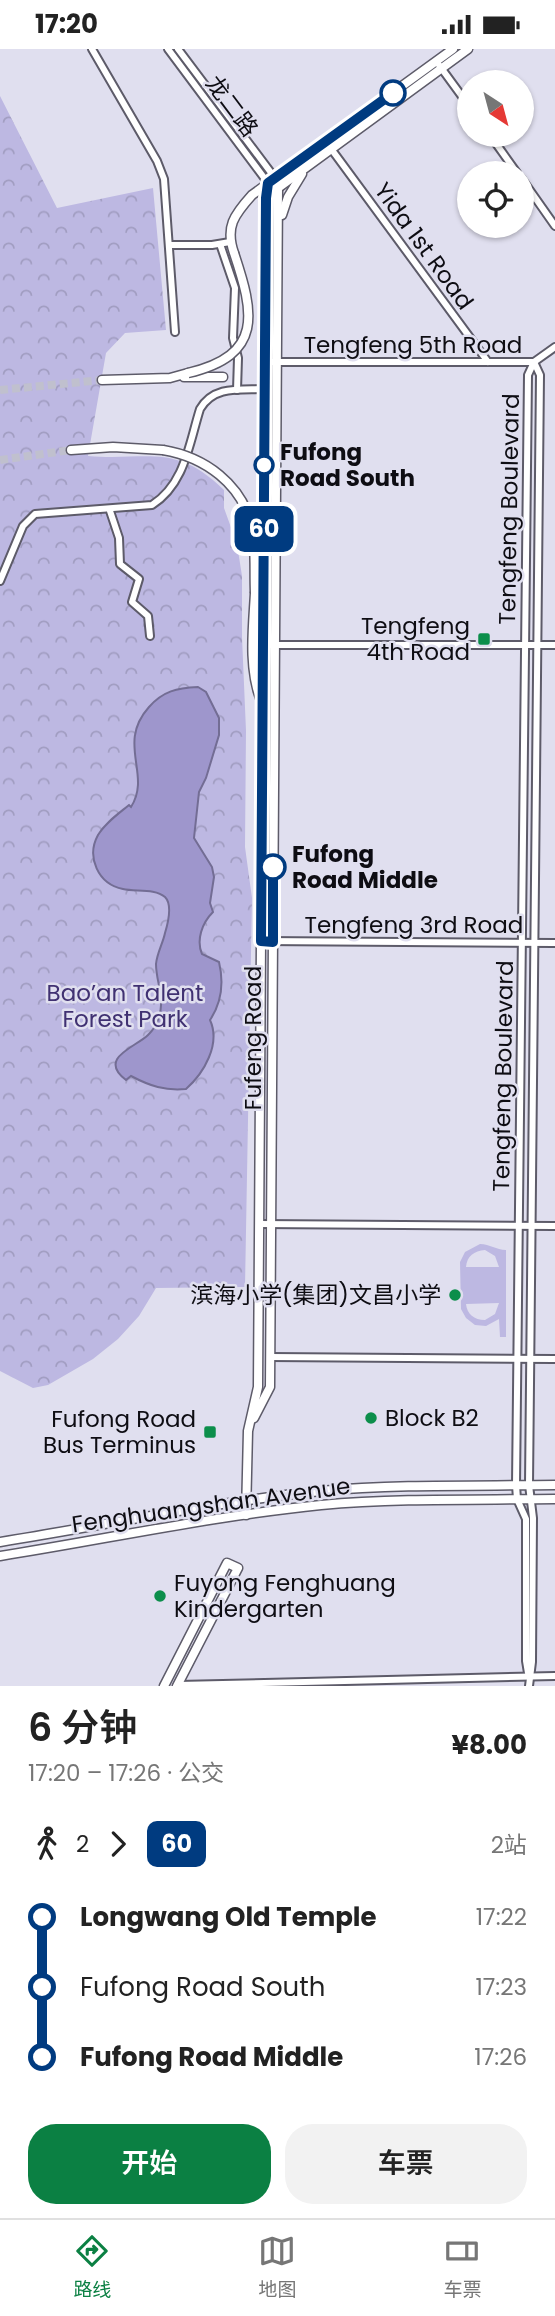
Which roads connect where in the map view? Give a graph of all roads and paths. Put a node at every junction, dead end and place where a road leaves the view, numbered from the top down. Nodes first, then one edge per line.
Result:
1 (92, 49) edge
2 (168, 49) edge
3 (177, 49) edge
4 (453, 49) edge
5 (468, 49) edge
6 (439, 65) junction
7 (457, 90) edge
8 (332, 151) junction
9 (310, 166) junction
10 (271, 181) junction
11 (278, 188) junction
12 (534, 196) edge
13 (555, 226) edge
14 (278, 228) junction
15 (230, 242) junction
16 (220, 244) junction
17 (169, 245) junction
18 (175, 332) dead end
19 (555, 347) edge
20 (265, 362) junction
21 (277, 362) junction
22 (488, 362) junction
23 (534, 362) junction
24 (223, 377) dead end
25 (170, 378) junction
26 (102, 380) tunnel mouth
27 (265, 389) junction
28 (237, 390) junction
29 (71, 450) tunnel mouth
30 (110, 511) dead end
31 (0, 581) edge
32 (150, 636) dead end
33 (263, 645) junction
34 (275, 645) junction
35 (525, 645) junction
36 (537, 645) junction
37 (555, 645) edge
38 (263, 706) junction
39 (262, 825) junction
40 (274, 825) junction
41 (261, 941) junction
42 (273, 942) junction
43 (522, 943) junction
44 (534, 943) junction
45 (555, 943) edge
46 (259, 1224) junction
47 (271, 1224) junction
48 (519, 1226) junction
49 (531, 1226) junction
50 (555, 1226) edge
51 (270, 1357) junction
52 (518, 1359) junction
53 (530, 1359) junction
54 (555, 1359) edge
55 (248, 1430) junction
56 (516, 1485) junction
57 (528, 1485) junction
58 (555, 1485) edge
59 (517, 1499) junction
60 (529, 1499) junction
61 (555, 1499) edge
62 (247, 1501) junction
63 (246, 1515) junction
64 (0, 1542) edge
65 (0, 1556) edge
66 (529, 1677) junction
67 (555, 1677) edge
68 (178, 1685) edge
69 (164, 1686) edge
70 (529, 1686) edge

1 - 17 street
2 - 10 street, 龙二路
3 - 10 street, 龙二路
4 - 6 main road
5 - 6 main road
6 - 7 street
6 - 8 main road
6 - 10 main road
8 - 9 main road
8 - 22 street, Yida 1st Road
9 - 11 main road
9 - 14 main road
10 - 11 main road, Fufeng Road
10 - 15 main road
10 - 20 main road, Fufeng Road
11 - 14 main road, Fufeng Road
12 - 13 street
14 - 21 main road, Fufeng Road
15 - 16 street
15 - 25 main road, bridge
16 - 17 street
16 - 28 street
17 - 18 street
19 - 23 street, Tengfeng 5th Road
20 - 21 street, Tengfeng 5th Road
20 - 27 main road, Fufeng Road
21 - 22 street, Tengfeng 5th Road
21 - 34 main road, Fufeng Road
22 - 23 street, Tengfeng 5th Road
23 - 35 street, Tengfeng Boulevard
23 - 36 street, Tengfeng Boulevard
24 - 25 main road
25 - 26 main road
27 - 28 street
27 - 33 main road, Fufeng Road
28 - 31 street
29 - 38 main road, bridge
30 - 32 street
33 - 34 street
33 - 38 main road, Fufeng Road
34 - 35 street
34 - 40 main road, Fufeng Road
35 - 36 street
35 - 43 street, Tengfeng Boulevard
36 - 37 street
36 - 44 street, Tengfeng Boulevard
38 - 39 main road, Fufeng Road
39 - 40 main road
39 - 41 main road, Fufeng Road
40 - 42 main road, Fufeng Road
41 - 42 street, Tengfeng 3rd Road
41 - 46 main road, Fufeng Road
42 - 43 street, Tengfeng 3rd Road
42 - 47 main road, Fufeng Road
43 - 44 street, Tengfeng 3rd Road
43 - 48 street, Tengfeng Boulevard
44 - 45 street, Tengfeng 3rd Road
44 - 49 street, Tengfeng Boulevard
46 - 47 street
46 - 55 main road, Fufeng Road
47 - 48 street
47 - 51 main road, Fufeng Road
48 - 49 street
48 - 52 street, Tengfeng Boulevard
49 - 50 street
49 - 53 street, Tengfeng Boulevard
51 - 52 street
51 - 55 main road, Fufeng Road
52 - 53 street
52 - 56 street, Tengfeng Boulevard
53 - 54 street
53 - 57 street, Tengfeng Boulevard
55 - 62 main road, Fufeng Road
56 - 57 main road, Fenghuangshan Avenue
56 - 59 street, Tengfeng Boulevard
56 - 62 main road, Fenghuangshan Avenue
57 - 58 main road, Fenghuangshan Avenue
57 - 60 street, Tengfeng Boulevard
59 - 60 main road, Fenghuangshan Avenue
59 - 63 main road, Fenghuangshan Avenue
59 - 66 street, Tengfeng Boulevard
60 - 61 main road, Fenghuangshan Avenue
60 - 66 street, Tengfeng Boulevard
62 - 63 main road, Fufeng Road
62 - 64 main road, Fenghuangshan Avenue
63 - 65 main road, Fenghuangshan Avenue
66 - 67 street
66 - 68 street
66 - 70 street, Tengfeng Boulevard
68 - 69 main road

